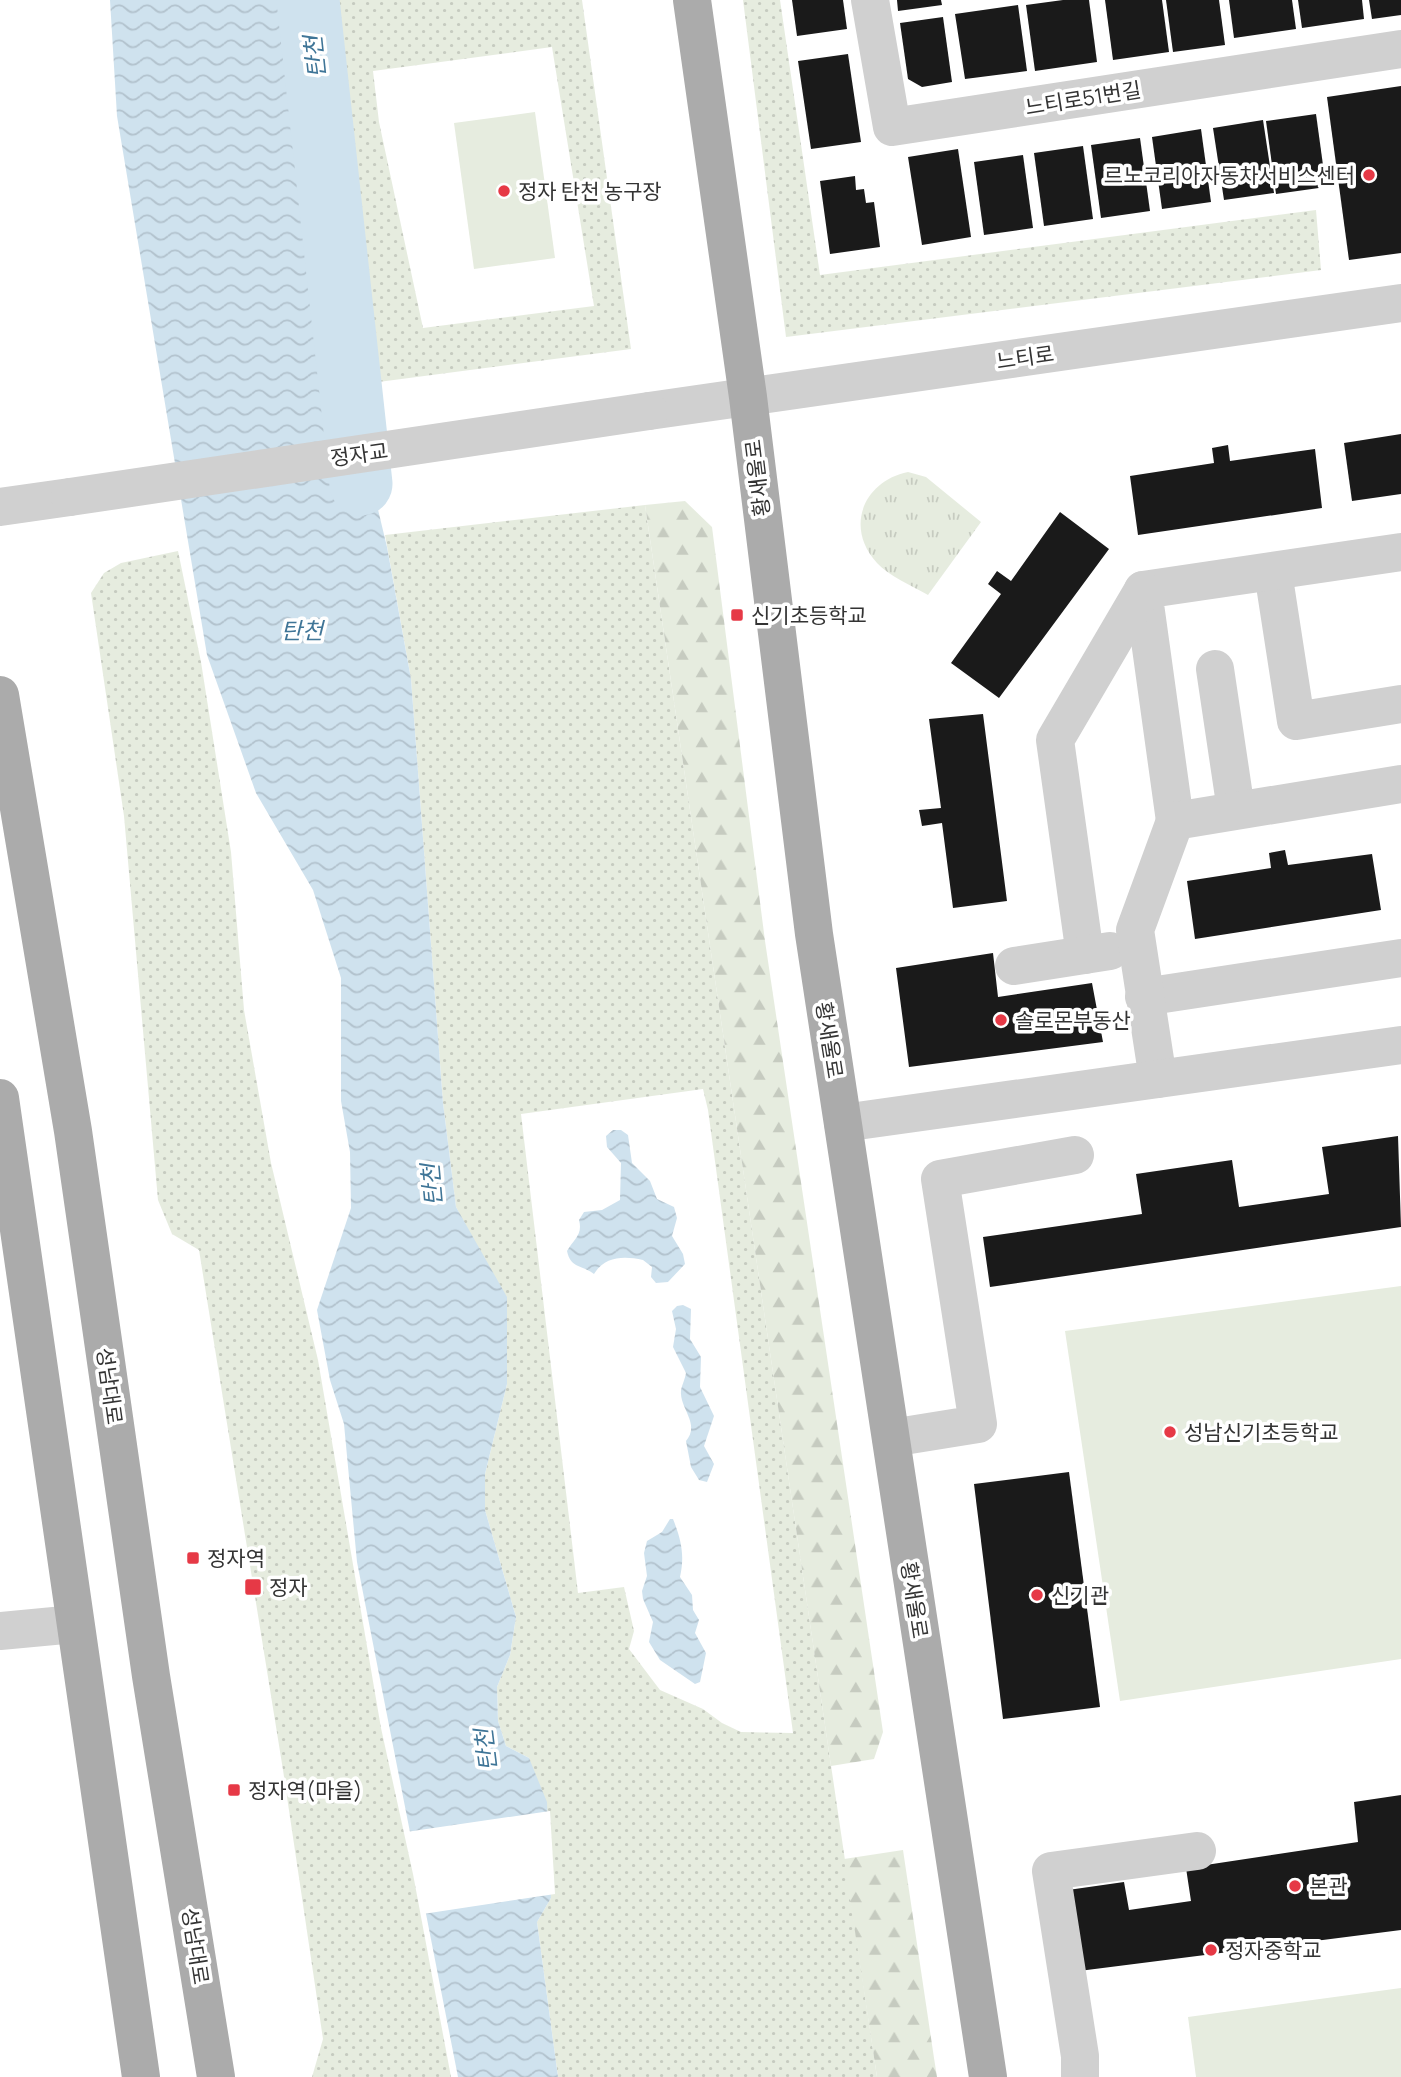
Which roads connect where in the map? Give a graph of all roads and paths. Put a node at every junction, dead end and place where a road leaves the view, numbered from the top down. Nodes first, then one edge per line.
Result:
1 (692, 0) edge
2 (870, 0) edge
3 (1401, 49) edge
4 (1401, 303) edge
5 (748, 397) junction
6 (649, 411) joint
7 (0, 507) edge
8 (1401, 552) edge
9 (1273, 572) junction
10 (1143, 590) junction
11 (1215, 669) dead end
12 (0, 695) edge
13 (1401, 704) edge
14 (1401, 784) edge
15 (1236, 810) junction
16 (1175, 821) junction
17 (1136, 948) junction
18 (1085, 955) junction
19 (1401, 958) edge
20 (1014, 966) dead end
21 (1144, 998) junction
22 (1401, 1045) edge
23 (1158, 1079) junction
24 (0, 1098) edge
25 (843, 1123) junction
26 (1075, 1155) dead end
27 (891, 1438) junction
28 (75, 1623) junction
29 (0, 1631) edge
30 (1197, 1851) dead end
31 (141, 2077) edge
32 (216, 2077) edge
33 (988, 2077) edge
34 (1080, 2077) edge

1 - 5 main road, 황새울로
2 - 3 street, 느티로51번길
4 - 5 street, 느티로
5 - 6 street, 느티로
5 - 25 main road, 황새울로
6 - 7 street, 정자교, bridge
8 - 9 street
9 - 10 street
9 - 13 street
10 - 16 street
10 - 18 street
11 - 15 street
12 - 32 main road, 성남대로
14 - 15 street
15 - 16 street
16 - 17 street
17 - 18 street
17 - 21 street
18 - 20 street
19 - 21 street
21 - 23 street
22 - 23 street
23 - 25 street
24 - 28 main road
25 - 27 main road, 황새울로
26 - 27 street
27 - 33 main road, 황새울로
28 - 29 street
28 - 31 main road
30 - 34 street

